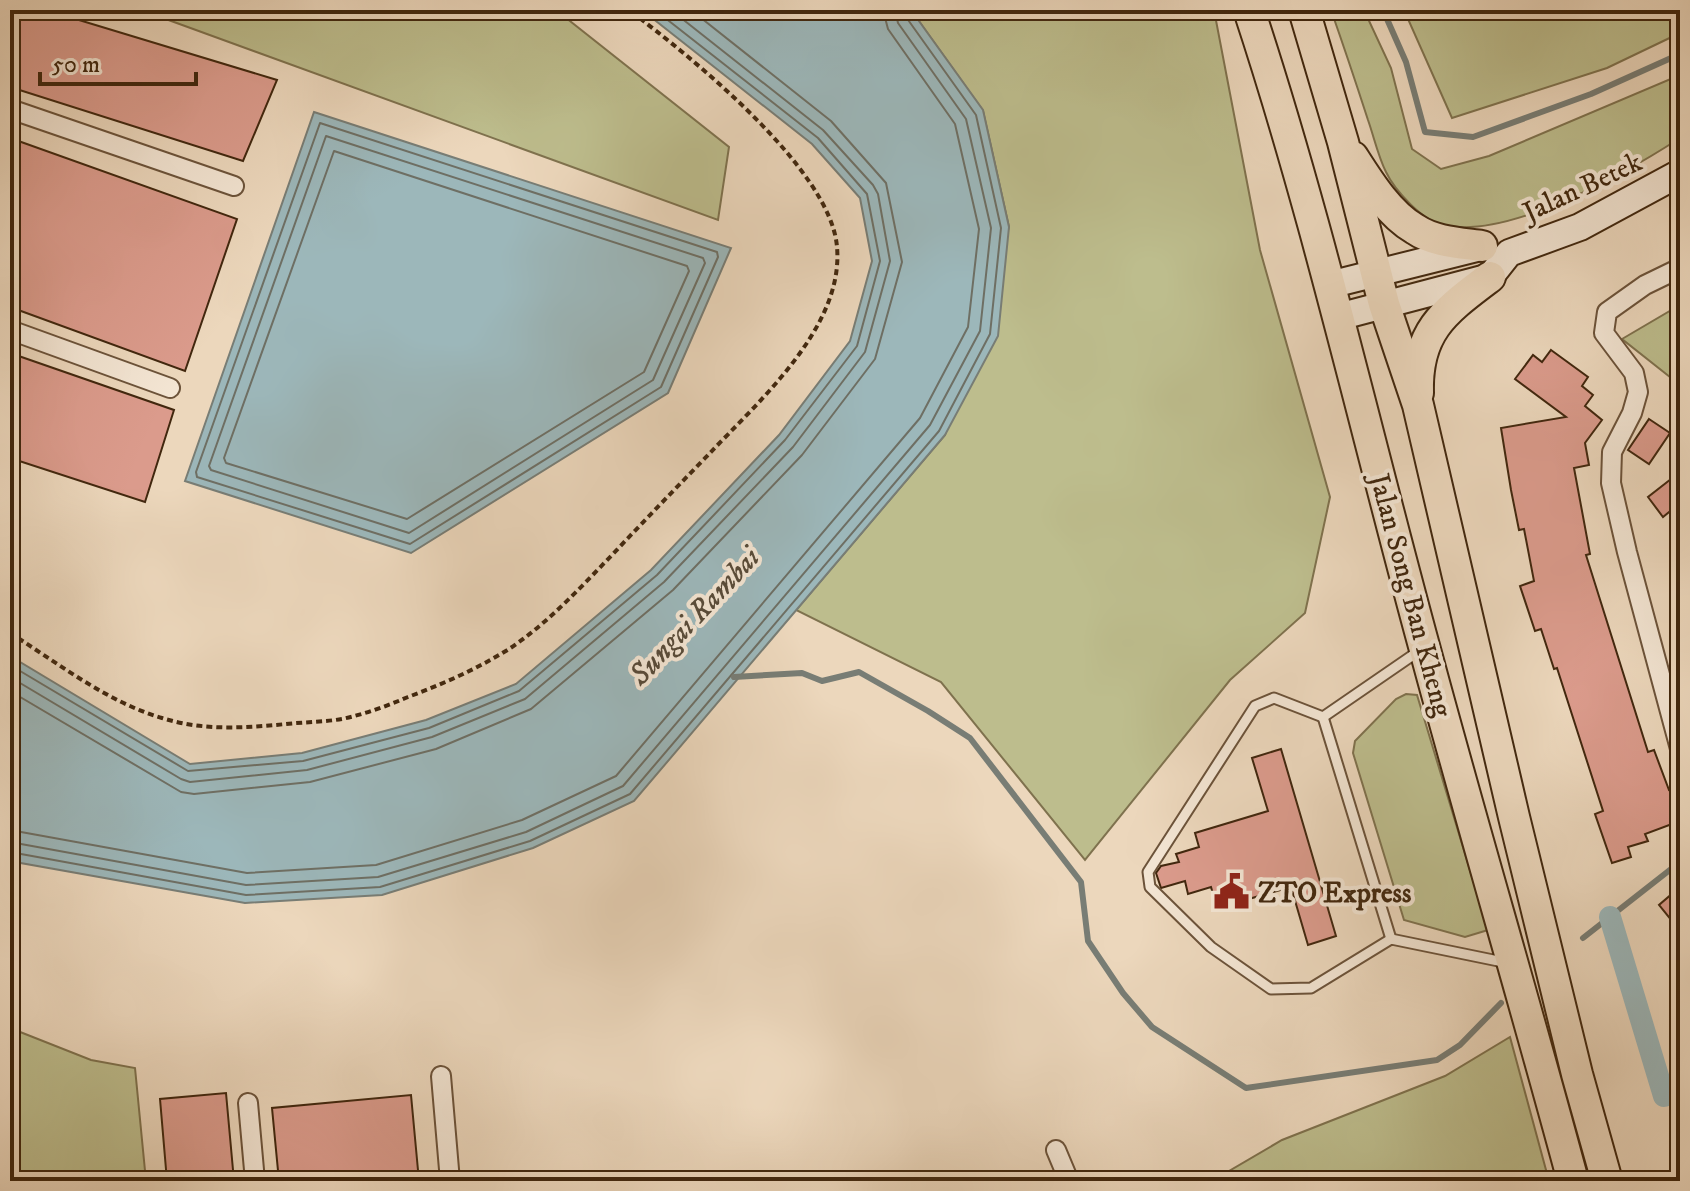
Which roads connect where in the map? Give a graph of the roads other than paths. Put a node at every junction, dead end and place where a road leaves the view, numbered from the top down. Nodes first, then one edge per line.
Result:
1 (1249, 10) edge
2 (1304, 10) edge
3 (10, 109) edge
4 (1343, 142) junction
5 (1680, 173) edge
6 (234, 186) dead end
7 (1494, 259) junction
8 (1680, 268) edge
9 (1375, 273) junction
10 (1329, 285) junction
11 (1384, 304) junction
12 (1338, 317) junction
13 (10, 330) edge
14 (170, 388) dead end
15 (1418, 405) junction
16 (1424, 647) junction
17 (1675, 703) edge
18 (1323, 717) junction
19 (1680, 749) edge
20 (1391, 939) junction
21 (1515, 965) junction
22 (441, 1076) dead end
23 (248, 1103) dead end
24 (1056, 1150) dead end
25 (255, 1181) edge
26 (450, 1181) edge
27 (1069, 1181) edge
28 (1573, 1181) edge
29 (1607, 1181) edge

1 - 10 main road, Jalan Song Ban Kheng
2 - 4 main road, Jalan Song Ban Kheng
3 - 6 street
4 - 7 main road
4 - 9 main road, Jalan Song Ban Kheng
5 - 7 street, Jalan Betek
7 - 9 street, Jalan Betek
7 - 11 street, Jalan Betek
7 - 15 main road
8 - 17 street
9 - 10 street, Jalan Betek
9 - 11 main road, Jalan Song Ban Kheng
10 - 12 main road, Jalan Song Ban Kheng
11 - 12 street, Jalan Betek
11 - 15 main road, Jalan Song Ban Kheng
12 - 16 main road, Jalan Song Ban Kheng
13 - 14 street
15 - 29 main road, Jalan Song Ban Kheng
16 - 18 lane
16 - 21 main road, Jalan Song Ban Kheng
17 - 19 street
18 - 20 lane
18 - 20 lane
20 - 21 lane
21 - 28 main road, Jalan Song Ban Kheng
22 - 26 street
23 - 25 street
24 - 27 street

